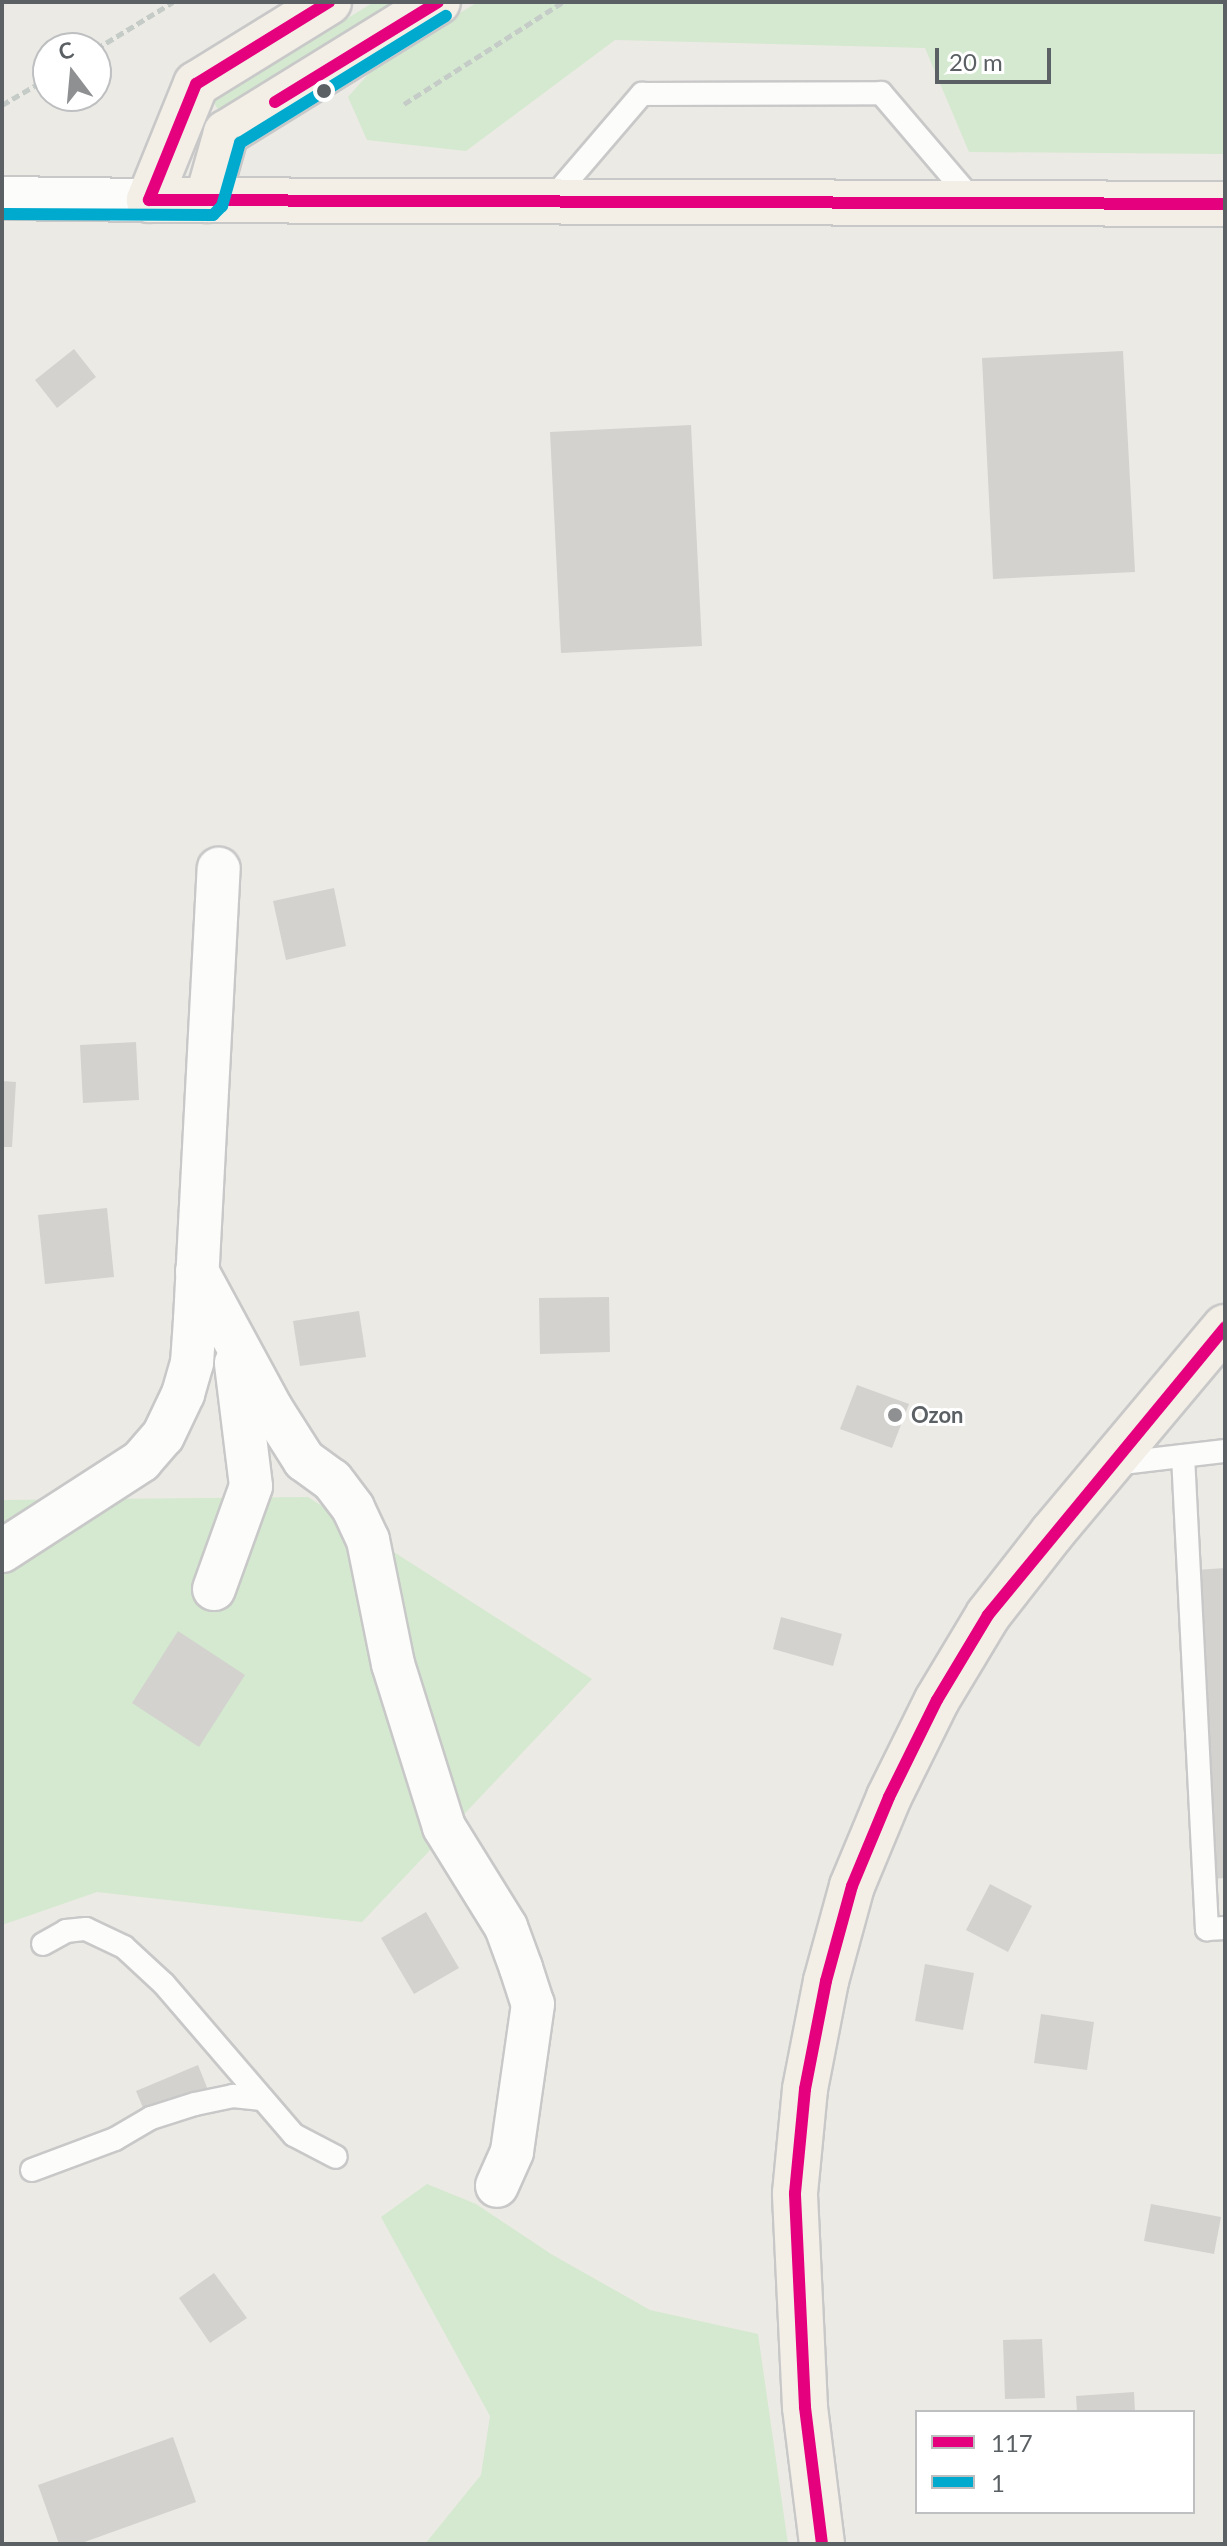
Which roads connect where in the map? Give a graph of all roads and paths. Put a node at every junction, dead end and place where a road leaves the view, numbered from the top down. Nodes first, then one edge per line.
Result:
1 (173, 2) edge
2 (329, 2) edge
3 (438, 2) edge
4 (563, 2) edge
5 (112, 39) edge
6 (32, 87) edge
7 (404, 104) dead end
8 (2, 105) edge
9 (2, 198) edge
10 (149, 200) junction
11 (207, 200) junction
12 (551, 200) junction
13 (974, 202) junction
14 (1225, 204) edge
15 (219, 869) dead end
16 (197, 1271) junction
17 (1225, 1327) edge
18 (233, 1342) junction
19 (1225, 1451) edge
20 (1183, 1456) junction
21 (1109, 1465) junction
22 (2, 1551) edge
23 (214, 1589) dead end
24 (1225, 1928) edge
25 (43, 1944) dead end
26 (262, 2099) junction
27 (336, 2157) dead end
28 (32, 2170) dead end
29 (497, 2186) dead end
30 (822, 2544) edge

1 - 5 path
2 - 10 main road
3 - 11 main road
4 - 7 path
6 - 8 path
9 - 10 street
10 - 11 main road
11 - 12 main road
12 - 13 main road
12 - 13 lane
13 - 14 main road
15 - 16 street
16 - 18 street
16 - 22 street
17 - 21 main road
18 - 23 street
18 - 29 street
19 - 20 lane
20 - 21 lane
20 - 24 lane
21 - 30 main road
25 - 26 lane
26 - 27 lane
26 - 28 lane

